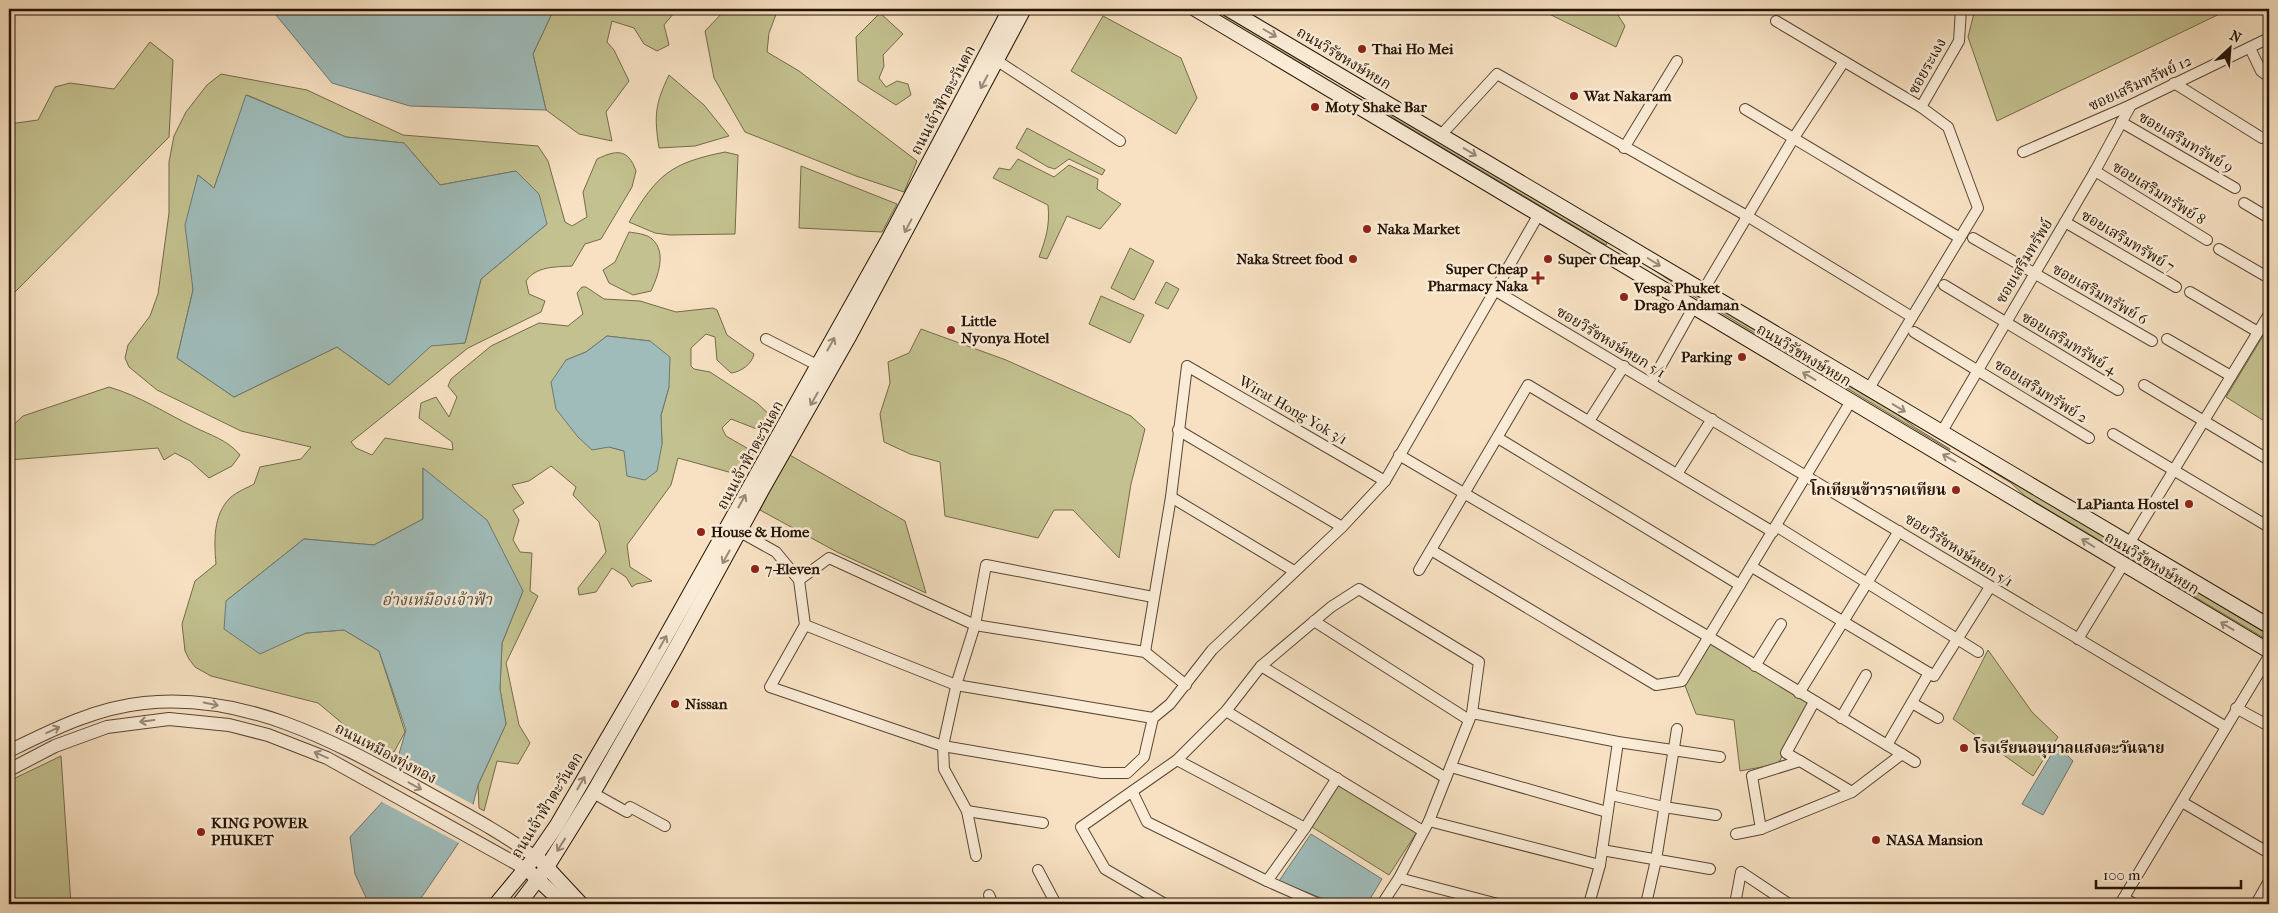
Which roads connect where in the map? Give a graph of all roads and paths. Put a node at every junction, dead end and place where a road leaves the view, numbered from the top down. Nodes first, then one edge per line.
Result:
1 (1010, 9) edge
2 (1024, 9) edge
3 (1195, 9) edge
4 (1228, 9) edge
5 (1961, 9) edge
6 (1776, 21) dead end
7 (2269, 38) edge
8 (2250, 48) junction
9 (996, 60) junction
10 (1678, 61) dead end
11 (1843, 63) junction
12 (1328, 68) junction
13 (2269, 77) edge
14 (2174, 83) junction
15 (1319, 84) junction
16 (2131, 105) junction
17 (1921, 107) junction
18 (1746, 109) dead end
19 (2122, 122) junction
20 (1442, 135) junction
21 (2262, 138) dead end
22 (1793, 139) junction
23 (1120, 141) dead end
24 (1624, 148) junction
25 (2022, 152) dead end
26 (2095, 171) junction
27 (2235, 188) dead end
28 (2244, 203) dead end
29 (1539, 214) junction
30 (1747, 216) junction
31 (2269, 218) edge
32 (2065, 222) junction
33 (1960, 238) junction
34 (1973, 238) dead end
35 (1619, 240) junction
36 (2207, 240) dead end
37 (2219, 249) dead end
38 (1610, 256) junction
39 (2033, 274) junction
40 (2269, 278) edge
41 (1944, 285) dead end
42 (2176, 287) dead end
43 (1496, 291) junction
44 (1703, 292) junction
45 (2190, 292) dead end
46 (1693, 308) junction
47 (2269, 314) edge
48 (1912, 317) junction
49 (2005, 322) junction
50 (1914, 332) dead end
51 (2258, 332) junction
52 (766, 339) dead end
53 (2166, 339) dead end
54 (2152, 341) dead end
55 (819, 366) junction
56 (1624, 366) junction
57 (1978, 369) junction
58 (2231, 376) junction
59 (1651, 383) junction
60 (2144, 385) dead end
61 (1868, 390) junction
62 (2118, 390) dead end
63 (1851, 401) junction
64 (1712, 419) junction
65 (2204, 420) junction
66 (1589, 421) junction
67 (1178, 430) junction
68 (1941, 433) junction
69 (2114, 434) dead end
70 (1498, 438) junction
71 (2089, 438) dead end
72 (1399, 455) junction
73 (1978, 455) junction
74 (2269, 460) edge
75 (2175, 469) junction
76 (1969, 470) junction
77 (1678, 474) junction
78 (1807, 476) junction
79 (1384, 480) junction
80 (1464, 495) junction
81 (1171, 497) junction
82 (1342, 527) junction
83 (2269, 527) edge
84 (1775, 529) junction
85 (1899, 531) junction
86 (740, 532) junction
87 (2130, 542) junction
88 (1431, 550) junction
89 (2123, 565) junction
90 (1752, 567) junction
91 (1419, 570) dead end
92 (1294, 571) junction
93 (799, 580) junction
94 (1867, 583) junction
95 (1740, 586) junction
96 (1990, 587) junction
97 (1153, 596) junction
98 (1314, 621) junction
99 (1843, 622) junction
100 (1781, 624) dead end
101 (805, 626) junction
102 (975, 626) junction
103 (2269, 626) edge
104 (1709, 637) junction
105 (1958, 639) junction
106 (2078, 640) junction
107 (2269, 651) edge
108 (1144, 652) junction
109 (1978, 652) dead end
110 (2269, 656) edge
111 (1262, 666) junction
112 (1756, 666) junction
113 (1929, 674) junction
114 (1866, 675) dead end
115 (956, 685) junction
116 (1186, 685) junction
117 (1800, 693) junction
118 (1814, 702) junction
119 (1912, 703) junction
120 (2236, 708) junction
121 (1226, 711) junction
122 (1471, 716) junction
123 (1153, 718) junction
124 (1841, 718) junction
125 (1938, 718) dead end
126 (2269, 726) edge
127 (2226, 727) junction
128 (1677, 729) dead end
129 (1618, 742) junction
130 (1887, 745) junction
131 (943, 746) junction
132 (9, 751) edge
133 (1675, 751) junction
134 (1902, 754) junction
135 (1720, 757) dead end
136 (1177, 760) junction
137 (1800, 761) junction
138 (1915, 762) dead end
139 (1451, 766) junction
140 (9, 770) edge
141 (1337, 778) junction
142 (1446, 778) junction
143 (1852, 792) junction
144 (593, 793) junction
145 (1133, 793) junction
146 (1611, 796) junction
147 (2182, 802) junction
148 (1664, 807) junction
149 (967, 811) junction
150 (1607, 812) junction
151 (1716, 815) dead end
152 (1429, 821) junction
153 (1043, 823) dead end
154 (664, 826) dead end
155 (1305, 828) junction
156 (1761, 829) junction
157 (1423, 831) junction
158 (1736, 834) dead end
159 (1602, 850) junction
160 (2269, 853) edge
161 (976, 856) dead end
162 (535, 857) junction
163 (1656, 860) junction
164 (1600, 865) junction
165 (547, 867) junction
166 (526, 869) junction
167 (1038, 870) dead end
168 (1710, 870) dead end
169 (538, 878) junction
170 (1399, 878) junction
171 (1267, 881) junction
172 (2269, 881) edge
173 (2122, 901) edge
174 (496, 904) edge
175 (519, 904) edge
176 (564, 904) edge
177 (581, 904) edge
178 (1056, 904) edge
179 (1165, 904) edge
180 (1320, 904) edge
181 (1382, 904) edge
182 (1498, 904) edge
183 (1589, 904) edge
184 (1646, 904) edge
185 (1734, 904) edge
186 (1789, 904) edge
187 (2134, 904) edge
188 (2256, 904) edge

55 -> 1 main road, ถนนเจ้าฟ้าตะวันตก
2 - 9 main road, ถนนเจ้าฟ้าตะวันตก
3 - 15 main road, ถนนวิรัชหงษ์หยก
4 -> 12 main road, ถนนวิรัชหงษ์หยก
5 - 17 street, ซอยระเงง
6 - 11 street
7 - 8 street, ซอยเสริมทรัพย์ 12
8 - 13 street
8 - 14 street, ซอยเสริมทรัพย์ 12
9 - 23 street
9 -> 86 main road, ถนนเจ้าฟ้าตะวันตก
10 - 24 street
11 - 17 street
11 - 22 street
12 - 15 main road
12 - 20 main road, ถนนวิรัชหงษ์หยก
14 - 16 street, ซอยเสริมทรัพย์ 12
14 - 21 street
15 - 29 main road, ถนนวิรัชหงษ์หยก
16 - 19 street, ซอยเสริมทรัพย์
16 - 25 street, ซอยเสริมทรัพย์ 12
17 - 33 street
18 - 22 street
19 - 26 street, ซอยเสริมทรัพย์
19 - 27 street, ซอยเสริมทรัพย์ 9
20 - 24 street
20 -> 35 main road, ถนนวิรัชหงษ์หยก
22 - 30 street
22 - 33 street
24 - 30 street
26 - 32 street, ซอยเสริมทรัพย์
26 - 36 street, ซอยเสริมทรัพย์ 8
28 - 31 street
29 - 38 main road, ถนนวิรัชหงษ์หยก
29 - 43 street
30 - 44 street
30 - 48 street
32 - 39 street, ซอยเสริมทรัพย์
32 - 42 street, ซอยเสริมทรัพย์ 7
33 - 48 street
34 - 39 street, ซอยเสริมทรัพย์ 6
35 - 38 main road
35 -> 44 main road, ถนนวิรัชหงษ์หยก
37 - 40 street
38 - 46 main road, ถนนวิรัชหงษ์หยก
39 - 49 street, ซอยเสริมทรัพย์
39 - 54 street, ซอยเสริมทรัพย์ 6
41 - 49 street, ซอยเสริมทรัพย์ 4
43 - 56 street, ซอยวิรัชหงษ์หยก 5/1
43 - 72 street
44 - 61 main road, ถนนวิรัชหงษ์หยก
45 - 51 street
46 - 59 street
63 -> 46 main road, ถนนวิรัชหงษ์หยก
47 - 51 street
48 - 61 street
49 - 57 street, ซอยเสริมทรัพย์
49 - 62 street, ซอยเสริมทรัพย์ 4
50 - 57 street, ซอยเสริมทรัพย์ 2
51 - 58 street
52 - 55 street
53 - 58 street
162 -> 55 main road, ถนนเจ้าฟ้าตะวันตก
56 - 59 street, ซอยวิรัชหงษ์หยก 5/1
56 - 66 street
57 - 68 street, ซอยเสริมทรัพย์
57 - 71 street, ซอยเสริมทรัพย์ 2
58 - 65 street
59 - 64 street, ซอยวิรัชหงษ์หยก 5/1
60 - 65 street
61 -> 68 main road, ถนนวิรัชหงษ์หยก
76 -> 63 main road, ถนนวิรัชหงษ์หยก
63 - 78 street
64 - 77 street
64 - 78 street, ซอยวิรัชหงษ์หยก 5/1
65 - 74 street
65 - 75 street
66 - 70 street
66 - 77 street
67 - 79 street, Wirat Hong Yok 3/1
67 - 81 street
67 - 82 street
68 - 73 main road, ถนนวิรัชหงษ์หยก
69 - 75 street
70 - 80 street
70 - 95 street
72 - 79 street
72 - 80 street
73 - 76 main road
73 - 87 main road, ถนนวิรัชหงษ์หยก
75 - 83 street
75 - 87 street
89 -> 76 main road, ถนนวิรัชหงษ์หยก
77 - 84 street
78 - 84 street
78 - 85 street, ซอยวิรัชหงษ์หยก 5/1
79 - 82 street
80 - 88 street
80 - 104 street
81 - 92 street
81 - 97 street
82 - 92 street
84 - 90 street
84 - 94 street
85 - 94 street
85 - 96 street, ซอยวิรัชหงษ์หยก 5/1
86 - 93 street
86 -> 144 main road, ถนนเจ้าฟ้าตะวันตก
87 - 103 main road, ถนนวิรัชหงษ์หยก
88 - 91 street
88 - 104 street
89 - 106 street
107 -> 89 main road, ถนนวิรัชหงษ์หยก
90 - 95 street
90 - 99 street
92 - 116 street
93 - 101 street
93 - 102 street
94 - 99 street
94 - 105 street
95 - 104 street
96 - 105 street
96 - 106 street, ซอยวิรัชหงษ์หยก 5/1
97 - 102 street
97 - 108 street
98 - 111 street
98 - 122 street
98 - 122 street
99 - 113 street
99 - 117 street
100 - 112 street
101 - 115 street
101 - 131 street
102 - 108 street
102 - 115 street
104 - 112 street
105 - 109 street
105 - 113 street
106 - 127 street, ซอยวิรัชหงษ์หยก 5/1
108 - 116 street
110 - 120 street
111 - 121 street
111 - 142 street
112 - 117 street
113 - 119 street
114 - 124 street
115 - 123 street
115 - 131 street
116 - 123 street
117 - 118 street
118 - 124 street
118 - 137 street
119 - 125 street
119 - 130 street
120 - 126 street
120 - 127 street
121 - 136 street
121 - 141 street
122 - 129 street
122 - 139 street
123 - 131 street
124 - 130 street
127 - 147 street
128 - 133 street
129 - 133 street
129 - 146 street
130 - 134 street
131 - 149 street
132 -> 162 street, ถนนเหมืองทุ่งทอง
133 - 135 street
133 - 148 street
134 - 138 street
134 - 143 street
136 - 145 street
136 - 155 street
137 - 143 street
137 - 156 street
139 - 142 street
139 - 150 street
166 -> 140 street
141 - 155 street
141 - 157 street
142 - 152 street
143 - 156 street
144 - 154 street
144 -> 165 main road, ถนนเจ้าฟ้าตะวันตก
145 - 171 street
145 - 179 street
146 - 148 street
146 - 150 street
147 - 160 street
147 - 173 street
148 - 151 street
148 - 163 street
149 - 153 street
149 - 161 street
150 - 159 street
152 - 157 street
152 - 164 street
155 - 171 street
156 - 158 street
157 - 170 street
159 - 163 street
159 - 164 street
162 - 165 main road
162 - 166 main road, ถนนเจ้าฟ้าตะวันตก
163 - 168 street
163 - 184 street
164 - 183 street
165 - 169 main road, ถนนเจ้าฟ้าตะวันตก
165 - 177 main road
166 - 169 main road
166 - 174 main road, ถนนเจ้าฟ้าตะวันตก
167 - 178 street
169 - 175 main road, ถนนเจ้าฟ้าตะวันตก
169 - 176 main road
170 - 181 street
170 - 182 street
171 - 180 street
172 - 188 street
173 - 187 street
185 - 186 street

